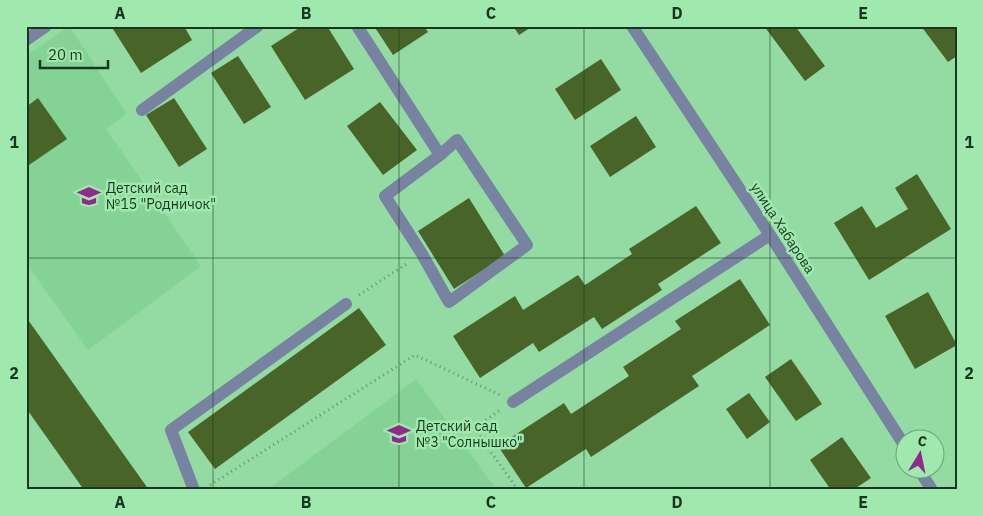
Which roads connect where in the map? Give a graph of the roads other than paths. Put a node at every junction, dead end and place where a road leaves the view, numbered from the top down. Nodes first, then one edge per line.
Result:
1 (46, 26) edge
2 (258, 26) edge
3 (356, 26) edge
4 (632, 26) edge
5 (26, 40) edge
6 (142, 110) dead end
7 (440, 155) junction
8 (770, 235) junction
9 (346, 304) road end
10 (513, 402) road end
11 (896, 432) edge
12 (924, 478) edge
13 (194, 490) edge
14 (932, 490) edge

1 - 5 street
2 - 6 street
3 - 7 street
4 - 8 street, улица Хабарова
7 - 7 street
8 - 10 street
8 - 11 street, улица Хабарова
9 - 13 street
12 - 14 street

